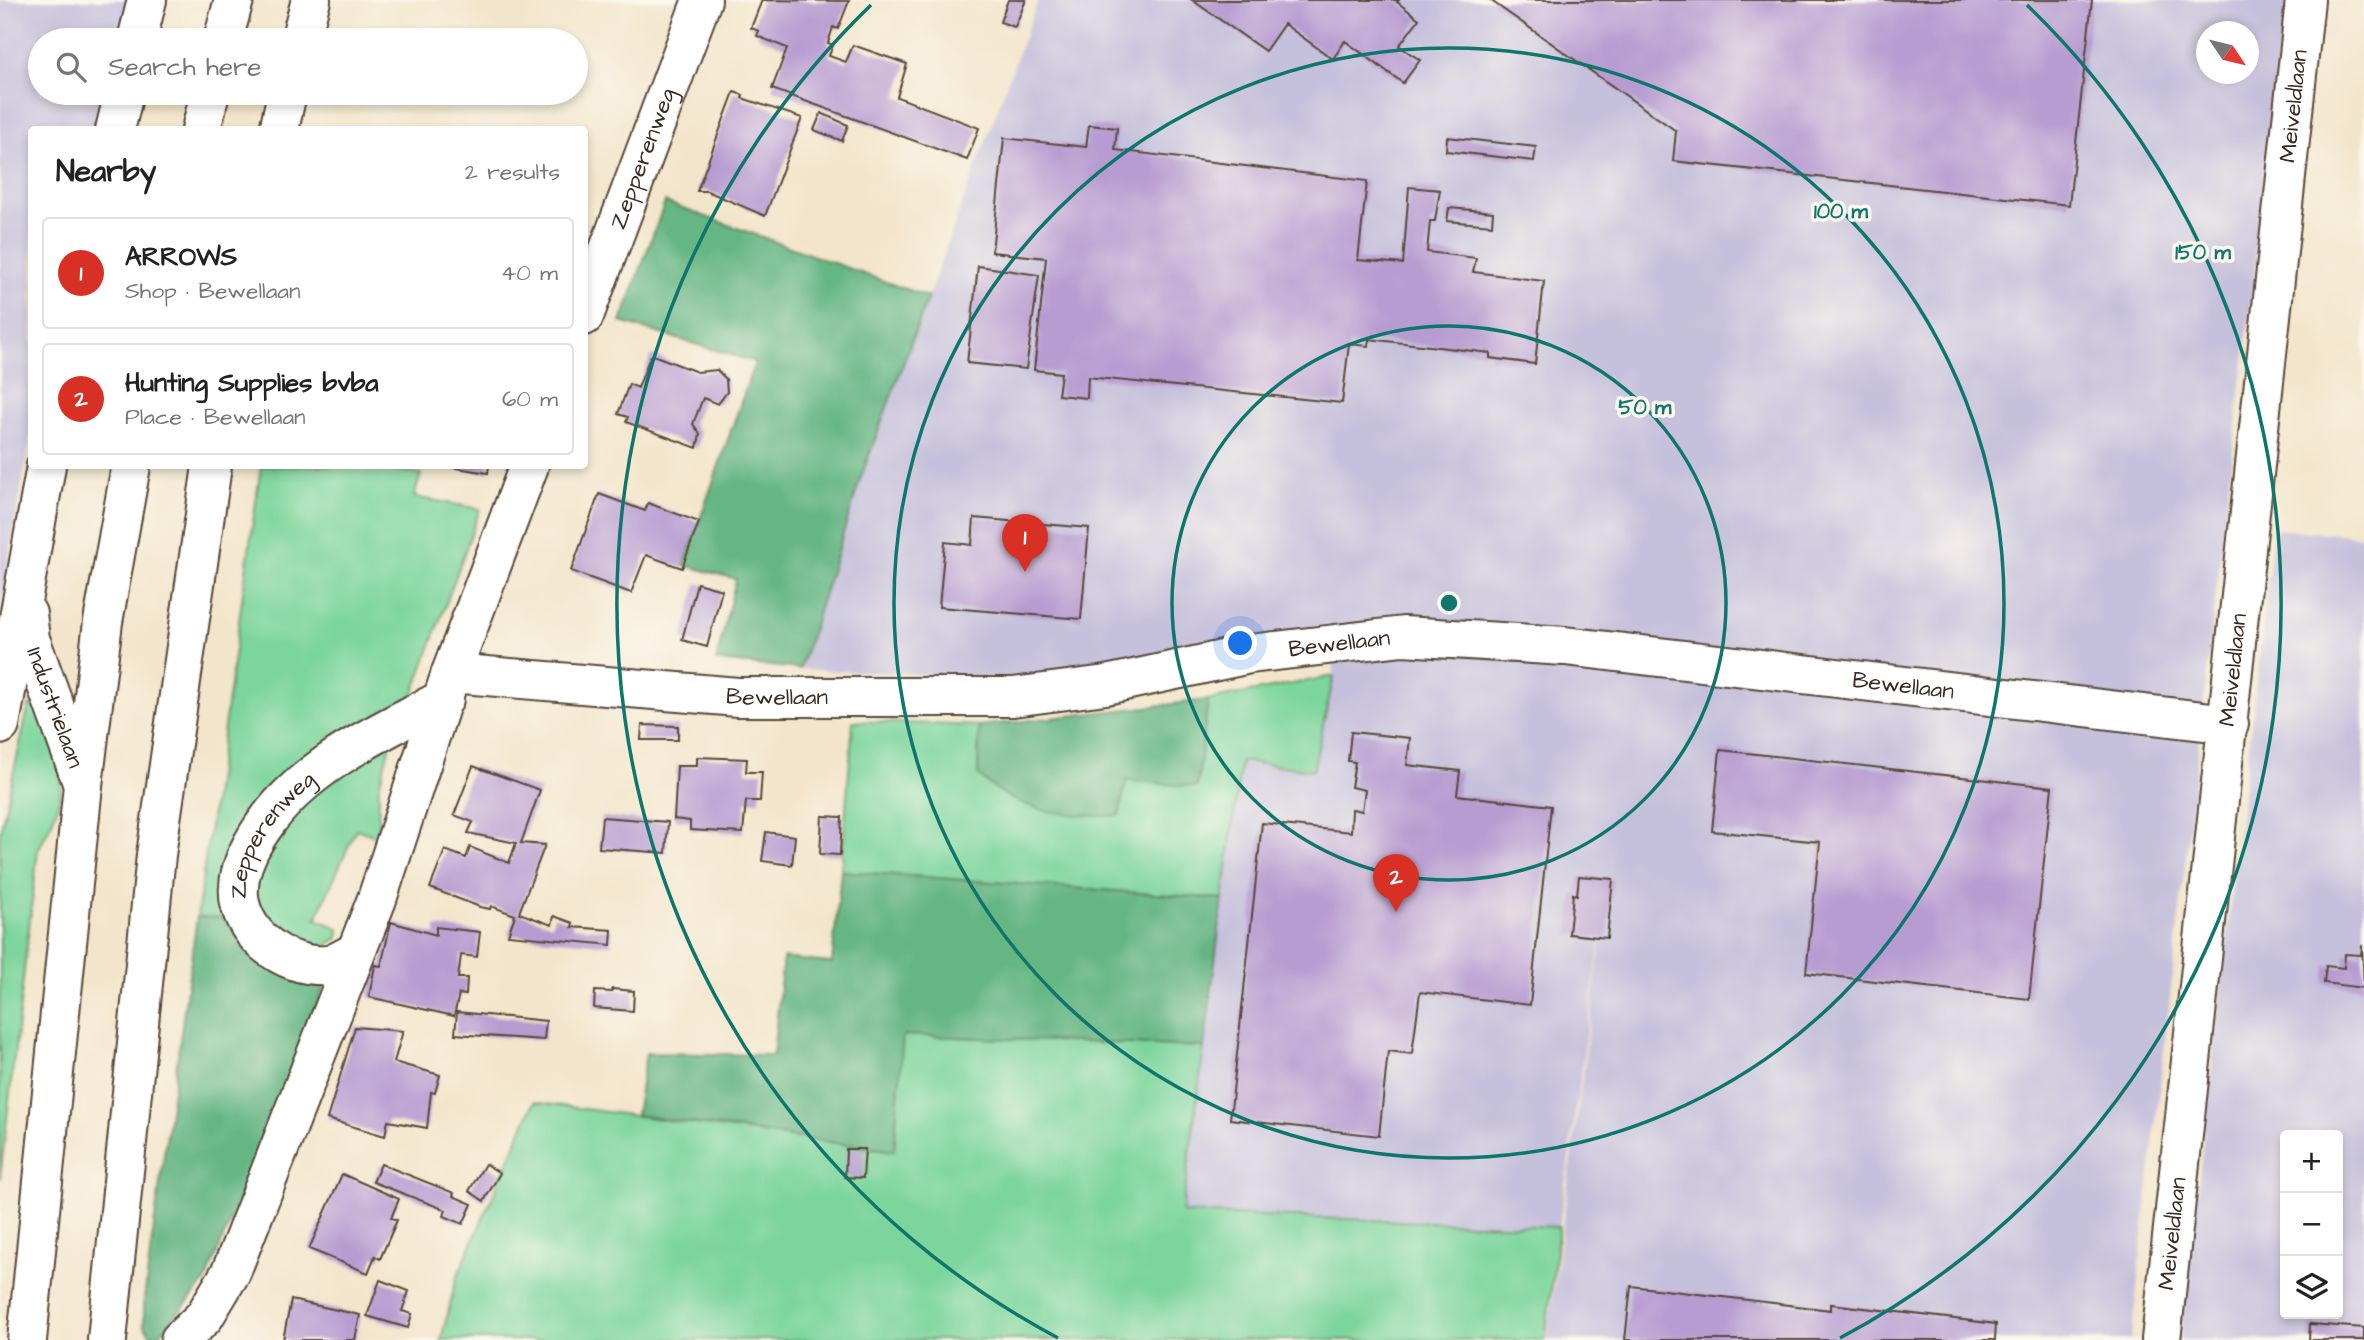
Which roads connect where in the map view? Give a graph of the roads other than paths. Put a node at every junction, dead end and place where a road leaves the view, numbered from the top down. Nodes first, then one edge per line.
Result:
1 (147, 0) edge
2 (234, 0) edge
3 (311, 0) edge
4 (702, 0) edge
5 (2305, 0) edge
6 (140, 28) edge
7 (226, 28) edge
8 (303, 28) edge
9 (121, 105) edge
10 (207, 105) edge
11 (284, 105) edge
12 (116, 126) edge
13 (202, 126) edge
14 (280, 126) edge
15 (588, 305) edge
16 (45, 469) edge
17 (130, 469) edge
18 (212, 469) edge
19 (528, 469) edge
20 (25, 588) junction
21 (448, 686) junction
22 (2229, 723) junction
23 (0, 725) edge
24 (83, 785) junction
25 (356, 952) junction
26 (23, 1335) edge
27 (185, 1338) edge
28 (107, 1340) edge
29 (2161, 1340) edge

1 - 6 main road
2 - 7 main road
3 - 8 main road
4 - 15 main road, Zepperenweg
5 - 22 main road, Meiveldlaan
9 - 12 main road
10 - 13 main road
11 - 14 main road
16 - 20 main road, Industrielaan
17 - 24 main road
18 - 28 main road
19 - 21 main road
20 - 23 main road, Industrielaan
20 - 24 main road, Industrielaan
21 - 22 main road, Bewellaan
21 - 25 main road
21 - 25 main road, Zepperenweg
22 - 29 main road, Meiveldlaan
24 - 26 main road
25 - 27 main road

